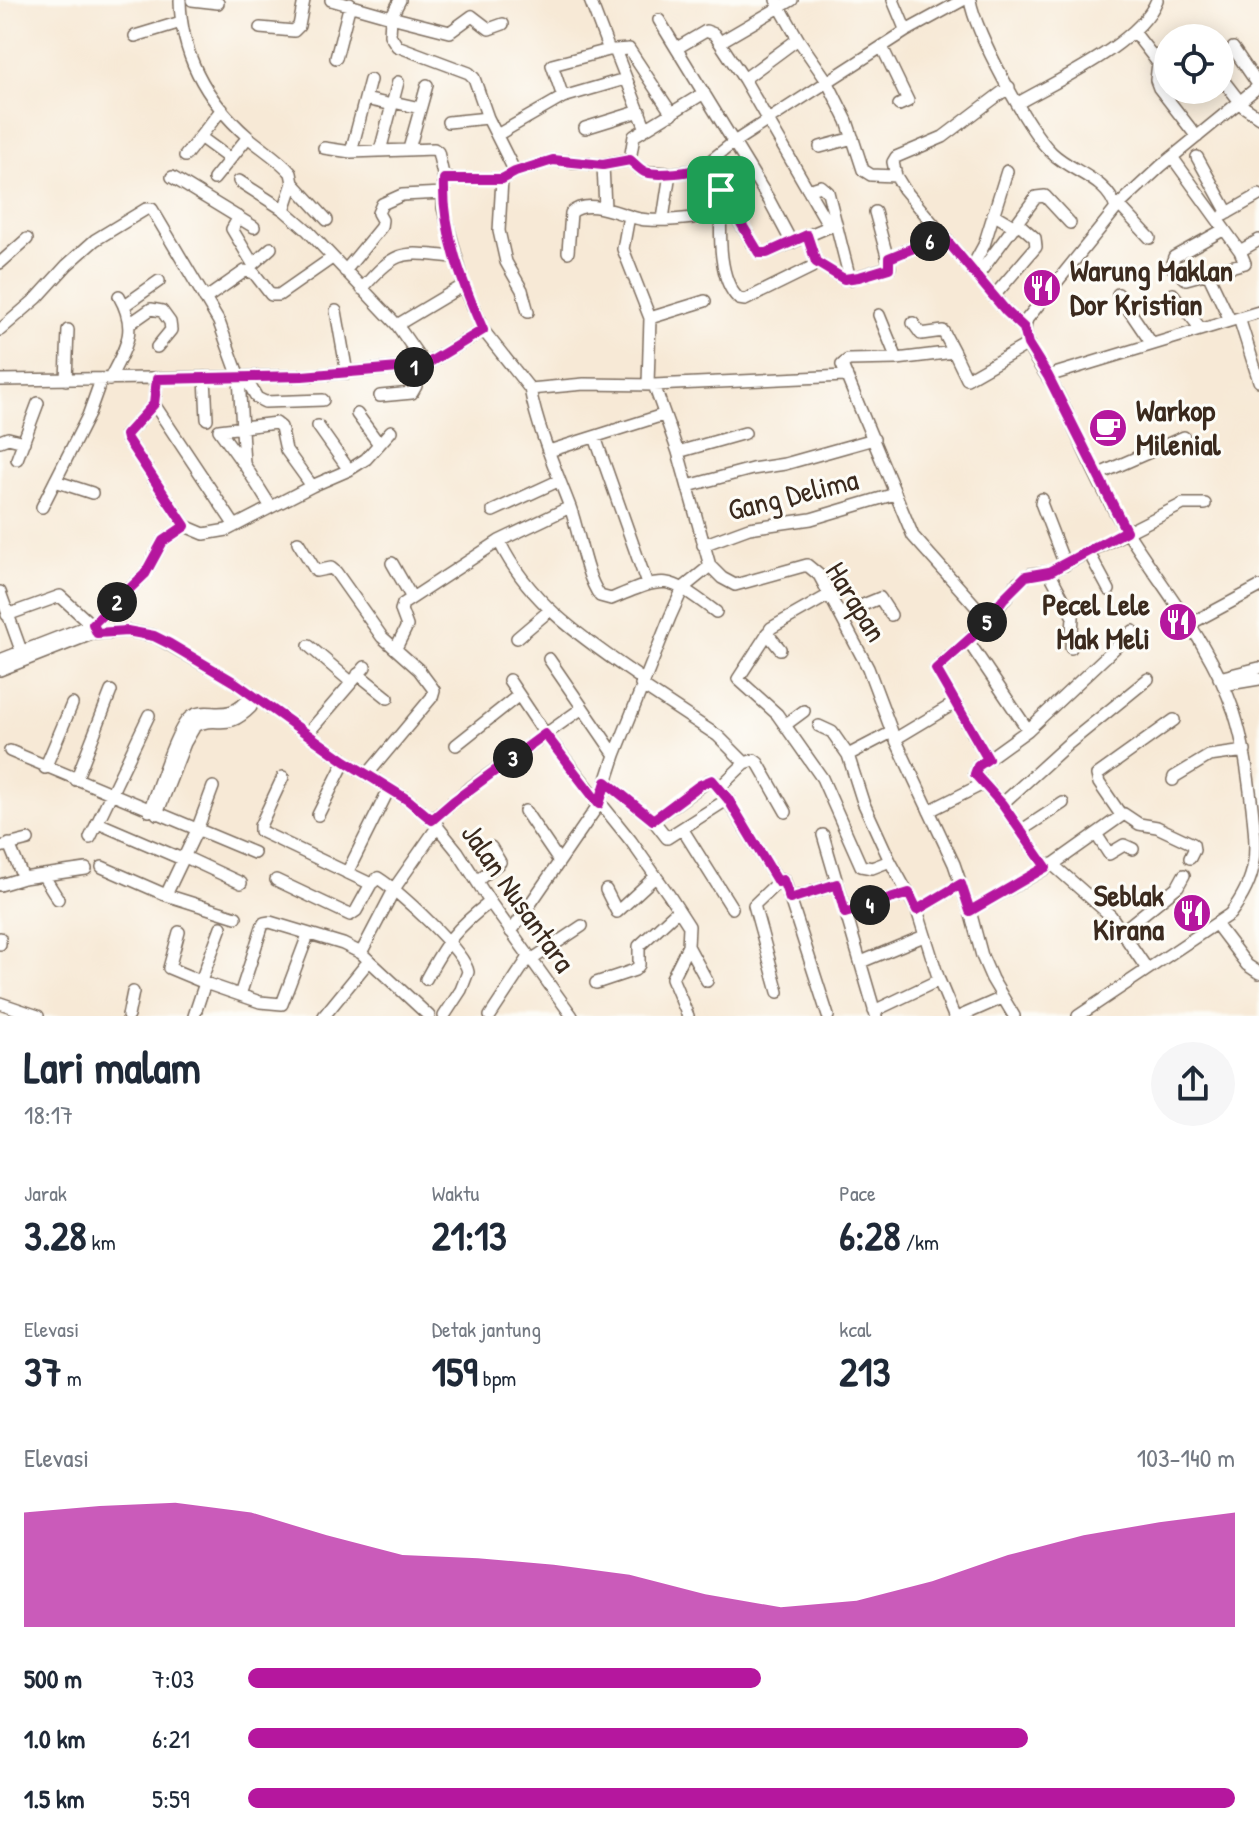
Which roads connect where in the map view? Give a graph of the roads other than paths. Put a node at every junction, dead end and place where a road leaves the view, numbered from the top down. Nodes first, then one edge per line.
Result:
1 (180, 0) edge
2 (192, 0) edge
3 (304, 0) edge
4 (331, 0) edge
5 (400, 0) edge
6 (590, 0) edge
7 (792, 0) edge
8 (893, 0) edge
9 (963, 0) edge
10 (970, 0) edge
11 (1157, 0) edge
12 (218, 3) dead end
13 (350, 4) junction
14 (777, 4) edge
15 (391, 17) junction
16 (659, 20) dead end
17 (181, 22) junction
18 (503, 24) dead end
19 (260, 28) dead end
20 (906, 31) junction
21 (1134, 32) junction
22 (135, 36) dead end
23 (798, 39) junction
24 (720, 42) junction
25 (882, 47) junction
26 (677, 48) junction
27 (1234, 49) edge
28 (612, 50) junction
29 (336, 58) dead end
30 (625, 79) junction
31 (744, 79) junction
32 (370, 80) dead end
33 (827, 81) junction
34 (398, 82) dead end
35 (427, 85) dead end
36 (1259, 86) edge
37 (1009, 87) junction
38 (704, 93) junction
39 (1234, 94) edge
40 (563, 97) junction
41 (365, 99) junction
42 (1240, 101) junction
43 (393, 103) junction
44 (1018, 103) junction
45 (899, 105) dead end
46 (420, 108) junction
47 (222, 109) junction
48 (640, 111) junction
49 (672, 114) junction
50 (1259, 117) edge
51 (488, 118) junction
52 (767, 120) junction
53 (448, 122) dead end
54 (585, 128) dead end
55 (646, 129) junction
56 (497, 135) junction
57 (200, 137) junction
58 (248, 137) junction
59 (1197, 137) junction
60 (853, 138) junction
61 (734, 142) junction
62 (820, 147) dead end
63 (324, 148) dead end
64 (409, 149) junction
65 (380, 151) junction
66 (351, 152) junction
67 (185, 156) dead end
68 (1172, 157) junction
69 (1197, 157) dead end
70 (230, 159) junction
71 (630, 160) junction
72 (603, 165) junction
73 (702, 168) junction
74 (1007, 171) dead end
75 (515, 172) junction
76 (670, 173) junction
77 (896, 176) junction
78 (172, 177) dead end
79 (214, 179) dead end
80 (444, 179) junction
81 (502, 179) junction
82 (239, 181) dead end
83 (293, 183) junction
84 (721, 190) junction
85 (443, 193) junction
86 (1259, 195) edge
87 (1117, 207) junction
88 (605, 208) junction
89 (284, 210) junction
90 (875, 212) dead end
91 (993, 214) junction
92 (736, 215) junction
93 (629, 216) junction
94 (239, 217) junction
95 (721, 218) junction
96 (663, 219) junction
97 (327, 220) dead end
98 (1223, 221) junction
99 (1070, 223) dead end
100 (833, 225) junction
101 (1016, 225) junction
102 (254, 227) dead end
103 (807, 235) junction
104 (943, 236) junction
105 (1150, 238) dead end
106 (27, 239) dead end
107 (1259, 240) edge
108 (792, 243) junction
109 (271, 248) dead end
110 (1240, 251) junction
111 (568, 252) dead end
112 (456, 257) junction
113 (332, 258) junction
114 (889, 258) junction
115 (816, 262) junction
116 (0, 263) edge
117 (252, 268) junction
118 (345, 271) junction
119 (975, 272) junction
120 (1208, 274) junction
121 (850, 279) junction
122 (159, 281) dead end
123 (464, 285) junction
124 (362, 289) junction
125 (1118, 294) dead end
126 (1173, 294) dead end
127 (994, 296) junction
128 (205, 299) junction
129 (705, 301) dead end
130 (336, 311) dead end
131 (528, 312) dead end
132 (1259, 312) edge
133 (879, 315) dead end
134 (650, 318) junction
135 (1235, 319) junction
136 (131, 323) junction
137 (913, 323) dead end
138 (397, 325) junction
139 (1024, 328) junction
140 (1201, 329) junction
141 (0, 330) edge
142 (68, 330) dead end
143 (483, 330) junction
144 (1028, 344) junction
145 (1152, 344) junction
146 (157, 347) dead end
147 (954, 352) junction
148 (897, 359) junction
149 (425, 365) junction
150 (411, 367) junction
151 (347, 373) junction
152 (845, 374) junction
153 (1048, 376) junction
154 (205, 377) junction
155 (157, 379) junction
156 (242, 379) junction
157 (0, 380) edge
158 (66, 380) junction
159 (105, 380) junction
160 (1259, 381) edge
161 (651, 385) junction
162 (530, 389) junction
163 (380, 396) dead end
164 (323, 400) dead end
165 (38, 403) dead end
166 (154, 404) junction
167 (357, 414) dead end
168 (663, 415) junction
169 (207, 419) dead end
170 (243, 425) junction
171 (318, 426) dead end
172 (391, 431) dead end
173 (745, 433) dead end
174 (595, 437) junction
175 (1184, 437) dead end
176 (874, 439) junction
177 (0, 441) edge
178 (24, 442) junction
179 (379, 444) junction
180 (549, 451) junction
181 (678, 452) junction
182 (17, 459) dead end
183 (244, 464) junction
184 (349, 470) junction
185 (1097, 475) junction
186 (55, 481) junction
187 (558, 481) junction
188 (312, 486) junction
189 (688, 486) junction
190 (92, 493) dead end
191 (895, 494) junction
192 (1042, 499) dead end
193 (1205, 504) dead end
194 (42, 507) dead end
195 (271, 507) junction
196 (570, 507) junction
197 (493, 511) dead end
198 (185, 526) junction
199 (235, 526) junction
200 (1126, 531) junction
201 (499, 541) junction
202 (298, 542) dead end
203 (703, 545) junction
204 (1088, 551) junction
205 (392, 563) dead end
206 (1065, 565) junction
207 (710, 566) junction
208 (1049, 572) junction
209 (647, 584) junction
210 (1259, 587) edge
211 (683, 588) junction
212 (1109, 590) dead end
213 (0, 592) edge
214 (829, 595) junction
215 (412, 598) junction
216 (550, 610) junction
217 (716, 612) dead end
218 (841, 614) junction
219 (7, 615) junction
220 (891, 615) dead end
221 (988, 620) junction
222 (1190, 624) junction
223 (95, 629) junction
224 (1133, 631) dead end
225 (767, 633) junction
226 (517, 638) dead end
227 (968, 641) junction
228 (309, 646) dead end
229 (396, 648) junction
230 (1071, 648) dead end
231 (780, 649) dead end
232 (22, 653) junction
233 (549, 659) dead end
234 (0, 660) edge
235 (0, 670) edge
236 (1259, 673) edge
237 (358, 674) junction
238 (1148, 679) dead end
239 (509, 680) dead end
240 (1221, 682) junction
241 (642, 683) junction
242 (111, 691) dead end
243 (519, 695) junction
244 (255, 698) junction
245 (388, 698) dead end
246 (955, 703) junction
247 (72, 704) dead end
248 (581, 709) junction
249 (804, 711) dead end
250 (149, 715) dead end
251 (1174, 720) dead end
252 (785, 725) junction
253 (819, 726) dead end
254 (1028, 730) junction
255 (308, 733) junction
256 (545, 734) junction
257 (894, 735) junction
258 (456, 745) dead end
259 (10, 751) dead end
260 (1245, 751) junction
261 (615, 755) junction
262 (848, 755) junction
263 (988, 759) junction
264 (345, 761) junction
265 (745, 763) junction
266 (45, 768) junction
267 (367, 775) junction
268 (283, 777) dead end
269 (76, 780) junction
270 (1173, 780) dead end
271 (606, 782) junction
272 (983, 784) junction
273 (213, 787) dead end
274 (720, 787) junction
275 (389, 789) junction
276 (111, 795) junction
277 (728, 799) junction
278 (1063, 803) dead end
279 (599, 804) junction
280 (1002, 804) junction
281 (525, 811) dead end
282 (929, 811) junction
283 (153, 812) junction
284 (786, 812) dead end
285 (318, 815) dead end
286 (1121, 815) junction
287 (653, 820) junction
288 (98, 823) junction
289 (435, 823) junction
290 (197, 830) junction
291 (683, 830) junction
292 (1022, 830) junction
293 (1096, 834) junction
294 (823, 835) dead end
295 (90, 838) dead end
296 (28, 840) dead end
297 (4, 845) edge
298 (491, 847) dead end
299 (1133, 849) dead end
300 (254, 853) dead end
301 (182, 858) junction
302 (1190, 858) dead end
303 (559, 861) junction
304 (890, 861) junction
305 (1049, 866) junction
306 (102, 867) dead end
307 (86, 869) dead end
308 (1258, 870) edge
309 (347, 873) junction
310 (43, 875) junction
311 (1184, 875) dead end
312 (656, 876) junction
313 (23, 878) junction
314 (276, 880) dead end
315 (477, 881) junction
316 (778, 882) junction
317 (241, 883) dead end
318 (371, 884) junction
319 (837, 884) junction
320 (961, 884) junction
321 (0, 885) edge
322 (606, 890) dead end
323 (394, 891) junction
324 (909, 893) junction
325 (166, 895) junction
326 (58, 899) dead end
327 (790, 899) junction
328 (490, 902) junction
329 (732, 908) dead end
330 (678, 910) junction
331 (917, 910) junction
332 (970, 911) junction
333 (845, 913) junction
334 (236, 917) dead end
335 (1216, 924) junction
336 (582, 926) dead end
337 (221, 927) dead end
338 (179, 932) dead end
339 (511, 932) junction
340 (1121, 932) junction
341 (308, 935) junction
342 (924, 936) junction
343 (0, 938) edge
344 (448, 940) junction
345 (0, 944) edge
346 (688, 946) junction
347 (364, 958) junction
348 (530, 959) junction
349 (861, 962) junction
350 (1147, 969) junction
351 (1259, 973) edge
352 (426, 979) dead end
353 (939, 980) junction
354 (707, 981) dead end
355 (203, 982) junction
356 (596, 983) dead end
357 (133, 992) dead end
358 (778, 992) dead end
359 (240, 995) junction
360 (1002, 998) junction
361 (0, 1003) edge
362 (282, 1004) junction
363 (565, 1013) edge
364 (875, 1014) edge
365 (425, 1015) edge
366 (38, 1016) edge
367 (128, 1016) edge
368 (194, 1016) edge
369 (289, 1016) edge
370 (324, 1016) edge
371 (444, 1016) edge
372 (490, 1016) edge
373 (688, 1016) edge
374 (828, 1016) edge
375 (954, 1016) edge
376 (961, 1016) edge
377 (1014, 1016) edge
378 (1078, 1016) edge

1 - 17 street
2 - 12 street
3 - 19 street
4 - 13 street
5 - 15 street
6 - 28 street
7 - 14 street
8 - 20 street
9 - 20 street
10 - 37 street
11 - 21 street
13 - 15 street
13 - 29 street
14 - 23 street
14 - 24 street
15 - 18 street
15 - 51 street
16 - 26 street
17 - 22 street
17 - 47 street
20 - 25 street
21 - 44 street
21 - 59 street
23 - 31 street
23 - 33 street
24 - 26 street
24 - 31 street
25 - 33 street
25 - 45 street
26 - 38 street
27 - 36 street
28 - 30 street
28 - 40 street
28 - 49 street
30 - 40 street
30 - 48 street
31 - 52 street
32 - 41 street
33 - 52 street
33 - 60 street
34 - 43 street
35 - 46 street
36 - 42 street
37 - 44 street
37 - 77 street
38 - 49 street
38 - 61 street
39 - 42 street
40 - 56 street
41 - 43 street
41 - 66 street
42 - 50 street
42 - 59 street
43 - 46 street
43 - 65 street
44 - 87 street
46 - 64 street
47 - 57 street
47 - 58 street
48 - 54 street
48 - 55 street
49 - 55 street
51 - 53 street
51 - 56 street
52 - 61 street
52 - 100 street
55 - 71 street
56 - 75 street
57 - 67 street
57 - 70 street
58 - 70 street
58 - 83 street
59 - 68 street
60 - 62 street
60 - 77 street
61 - 73 street
61 - 108 street
63 - 66 street
64 - 65 street
64 - 80 street
65 - 66 street
68 - 87 street
68 - 98 street
69 - 98 street
70 - 79 street
71 - 72 street
71 - 76 street
72 - 75 street
72 - 88 street
73 - 76 street
73 - 84 street
73 - 96 street
74 - 91 street
75 - 81 street
76 - 96 street
77 - 104 street
78 - 94 street
80 - 81 street
80 - 85 street
81 - 131 street
82 - 89 street
83 - 89 street
83 - 97 street
84 - 92 street
84 - 95 street
85 - 112 street
85 - 118 street
86 - 98 street
87 - 105 street
87 - 139 street
88 - 93 street
88 - 111 street
89 - 113 street
90 - 114 street
91 - 101 street
91 - 119 street
92 - 95 street
92 - 108 street
93 - 96 street
93 - 134 street
94 - 102 street
94 - 117 street
95 - 115 street
98 - 110 street
98 - 120 street
99 - 101 street
100 - 103 street
100 - 121 street
101 - 119 street
101 - 127 street
103 - 108 street
103 - 115 street
104 - 114 street
104 - 119 street
106 - 116 street
107 - 110 street
109 - 117 street
110 - 120 street
112 - 123 street
112 - 124 street
113 - 117 street
113 - 118 street
114 - 121 street
115 - 121 street
117 - 128 street
118 - 124 street
119 - 127 street
120 - 135 street
122 - 136 street
123 - 138 street
123 - 143 street
124 - 138 street
125 - 145 street
126 - 140 street
127 - 139 street
128 - 141 street
128 - 156 street
129 - 134 street
130 - 151 street
132 - 135 street
133 - 148 street
134 - 161 street
135 - 140 street
135 - 160 street
136 - 146 street
136 - 159 street
137 - 147 street
138 - 149 street
139 - 144 street
140 - 145 street
142 - 158 street
143 - 149 street
143 - 162 street
144 - 147 street
144 - 153 street
145 - 153 street
147 - 148 street
148 - 152 street
149 - 150 street
150 - 151 street
150 - 163 street
151 - 156 street
152 - 161 street
152 - 176 street
153 - 185 street
154 - 155 street
154 - 156 street
154 - 169 street
155 - 159 street
155 - 166 street
156 - 164 street
156 - 170 street
157 - 158 street
158 - 159 street
159 - 186 street
161 - 162 street
161 - 168 street
162 - 180 street
165 - 178 street
166 - 198 street
166 - 199 street
167 - 179 street
168 - 174 street
168 - 181 street
170 - 183 street
170 - 183 street
170 - 188 street
171 - 184 street
172 - 179 street
173 - 181 street
174 - 180 street
174 - 209 street
175 - 185 street
176 - 189 street
176 - 191 street
177 - 178 street
178 - 182 street
179 - 184 street
180 - 187 street
181 - 189 street
183 - 195 street
184 - 188 street
185 - 200 street
186 - 190 street
186 - 194 street
187 - 196 street
187 - 197 street
188 - 195 street
189 - 203 street
191 - 203 street, Gang Delima
191 - 221 street
192 - 206 street
193 - 200 street
195 - 199 street
196 - 201 street
196 - 209 street
198 - 199 street
198 - 223 street
200 - 204 street
200 - 222 street
201 - 215 street
201 - 216 street
202 - 229 street
203 - 207 street
204 - 206 street
204 - 212 street
205 - 215 street
206 - 208 street
207 - 211 street
207 - 214 street, Harapan
208 - 221 street
208 - 230 street
209 - 211 street
210 - 222 street
211 - 217 street
211 - 241 street
213 - 219 street
214 - 218 street, Harapan
214 - 225 street
215 - 229 street
216 - 226 street
216 - 241 street
218 - 220 street
218 - 257 street, Harapan
219 - 223 street
219 - 232 street
221 - 227 street
222 - 240 street
223 - 232 street
223 - 235 street, Jalan Nusantara
223 - 244 street, Jalan Nusantara
224 - 254 street
225 - 231 street
225 - 252 street
227 - 246 street
227 - 254 street
228 - 237 street
229 - 267 street
232 - 234 street
233 - 248 street
236 - 240 street
237 - 245 street
237 - 255 street
238 - 280 street
239 - 243 street
240 - 260 street
241 - 261 street
241 - 265 street
242 - 269 street
243 - 256 street
243 - 258 street
244 - 255 street, Jalan Nusantara
244 - 283 street
246 - 257 street
246 - 263 street
247 - 266 street
248 - 256 street
248 - 261 street
249 - 252 street
250 - 276 street
251 - 286 street
252 - 304 street
253 - 262 street
254 - 263 street
255 - 264 street, Jalan Nusantara
256 - 279 street
256 - 289 street
257 - 262 street
257 - 282 street, Harapan
259 - 266 street
260 - 270 street
260 - 308 street
261 - 271 street
262 - 304 street
263 - 272 street
264 - 267 street, Jalan Nusantara
264 - 285 street
265 - 274 street
265 - 284 street
266 - 269 street
267 - 275 street, Jalan Nusantara
268 - 309 street
269 - 276 street
271 - 279 street
271 - 287 street
272 - 280 street
272 - 282 street
273 - 290 street
274 - 277 street
274 - 287 street
275 - 289 street, Jalan Nusantara
275 - 309 street
276 - 283 street
276 - 288 street
277 - 291 street
277 - 316 street
278 - 292 street
279 - 303 street
279 - 312 street
280 - 292 street
281 - 303 street
282 - 320 street, Harapan
283 - 290 street
286 - 293 street
286 - 302 street
287 - 291 street
288 - 295 street
288 - 301 street
289 - 315 street, Jalan Nusantara
289 - 323 street
290 - 300 street
290 - 301 street
291 - 329 street
292 - 305 street
293 - 299 street
293 - 305 street
294 - 319 street
296 - 297 street
297 - 313 street
298 - 315 street
301 - 317 street
301 - 325 street
303 - 339 street
304 - 324 street
305 - 332 street
305 - 340 street
306 - 325 street
307 - 310 street
308 - 335 street
309 - 318 street
310 - 313 street
310 - 326 street
311 - 340 street
312 - 322 street
312 - 330 street
313 - 321 street
314 - 318 street
315 - 328 street, Jalan Nusantara
316 - 327 street
316 - 358 street
318 - 323 street
319 - 327 street
319 - 333 street
320 - 331 street
320 - 332 street, Harapan
323 - 344 street
323 - 347 street
324 - 331 street
324 - 333 street
325 - 334 street
327 - 374 street
328 - 339 street, Jalan Nusantara
328 - 344 street
330 - 346 street
330 - 356 street
331 - 342 street
332 - 360 street, Harapan
333 - 349 street
335 - 350 street
335 - 351 street
336 - 348 street
337 - 355 street
338 - 355 street
339 - 348 street, Jalan Nusantara
340 - 350 street
341 - 347 street
341 - 359 street
341 - 362 street
342 - 349 street
342 - 353 street
343 - 345 street
344 - 352 street
344 - 371 street
346 - 354 street
346 - 373 street
347 - 365 street
347 - 370 street
348 - 363 street, Jalan Nusantara
348 - 372 street
349 - 364 street
350 - 378 street
353 - 364 street
353 - 375 street
355 - 359 street
355 - 368 street
357 - 367 street
359 - 362 street
360 - 376 street
360 - 377 street, Harapan
361 - 366 street
362 - 369 street

